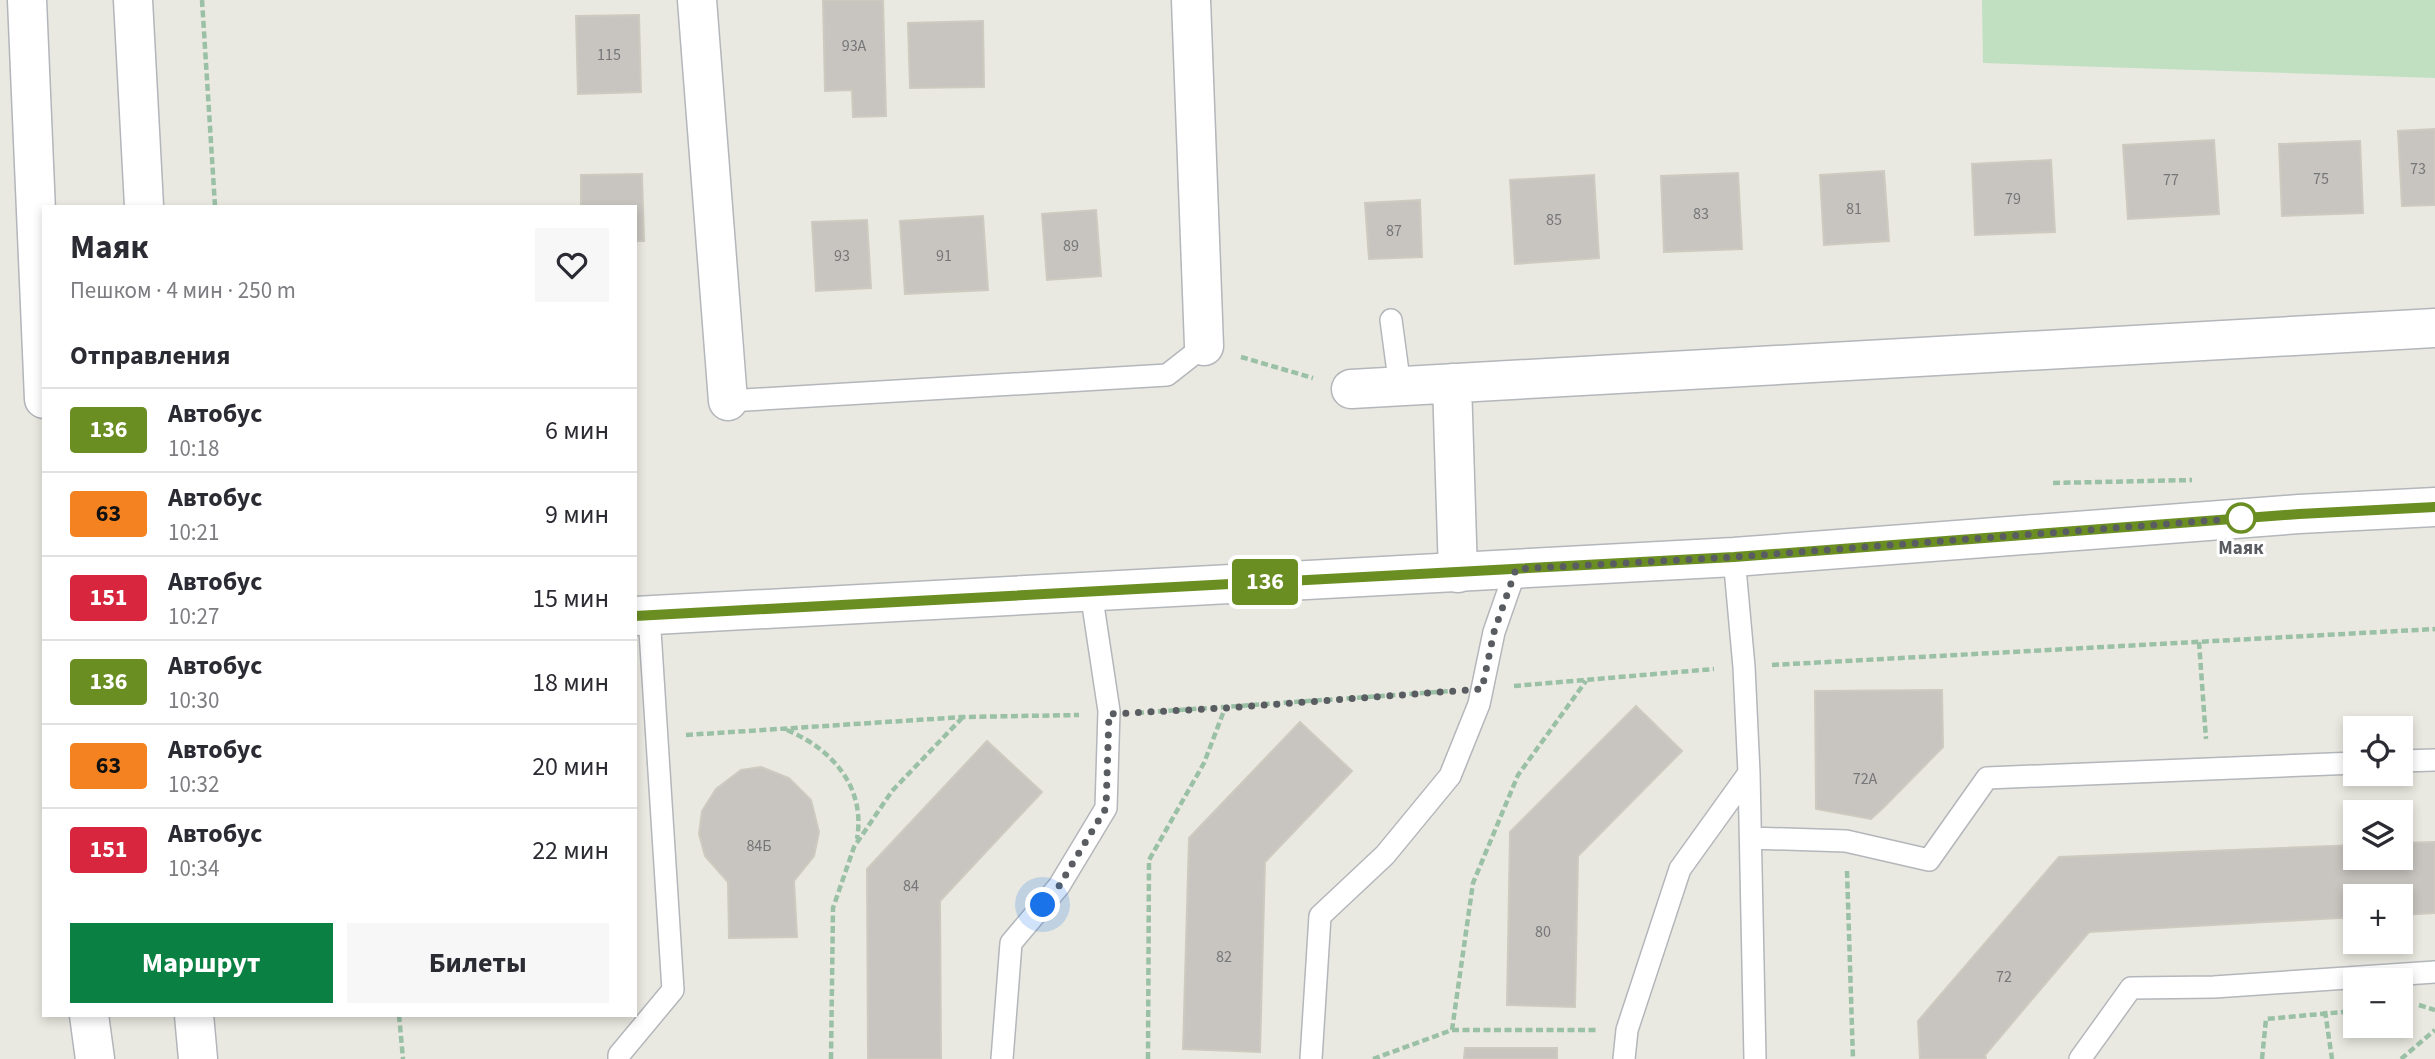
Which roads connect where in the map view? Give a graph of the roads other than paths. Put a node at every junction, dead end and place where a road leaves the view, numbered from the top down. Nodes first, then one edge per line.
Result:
1 (27, 0) edge
2 (133, 0) edge
3 (697, 0) edge
4 (1191, 0) edge
5 (144, 205) edge
6 (1391, 320) dead end
7 (2435, 328) edge
8 (1204, 346) joint
9 (42, 352) edge
10 (1452, 383) junction
11 (1400, 387) junction
12 (1351, 389) road end
13 (728, 401) joint
14 (2435, 507) edge
15 (1734, 557) junction
16 (1516, 569) junction
17 (1458, 573) junction
18 (1091, 592) junction
19 (642, 616) edge
20 (2435, 760) edge
21 (2413, 761) edge
22 (2343, 764) edge
23 (1749, 773) junction
24 (1751, 838) junction
25 (2435, 972) edge
26 (89, 1017) edge
27 (194, 1017) edge
28 (95, 1059) edge
29 (198, 1059) edge
30 (619, 1059) edge
31 (1002, 1059) edge
32 (1311, 1059) edge
33 (1624, 1059) edge
34 (1755, 1059) edge
35 (2080, 1059) edge

1 - 9 street
2 - 5 street
3 - 13 street
4 - 8 street
6 - 11 lane
7 - 10 street
8 - 13 lane
10 - 11 street
10 - 17 street
11 - 12 street
14 - 15 street
15 - 16 street
15 - 23 lane
16 - 17 street
16 - 32 lane
17 - 18 street
18 - 19 street
18 - 31 lane
19 - 30 lane
20 - 21 lane
22 - 24 lane
23 - 24 lane
23 - 33 lane
24 - 34 lane
25 - 35 lane
26 - 28 street
27 - 29 street

